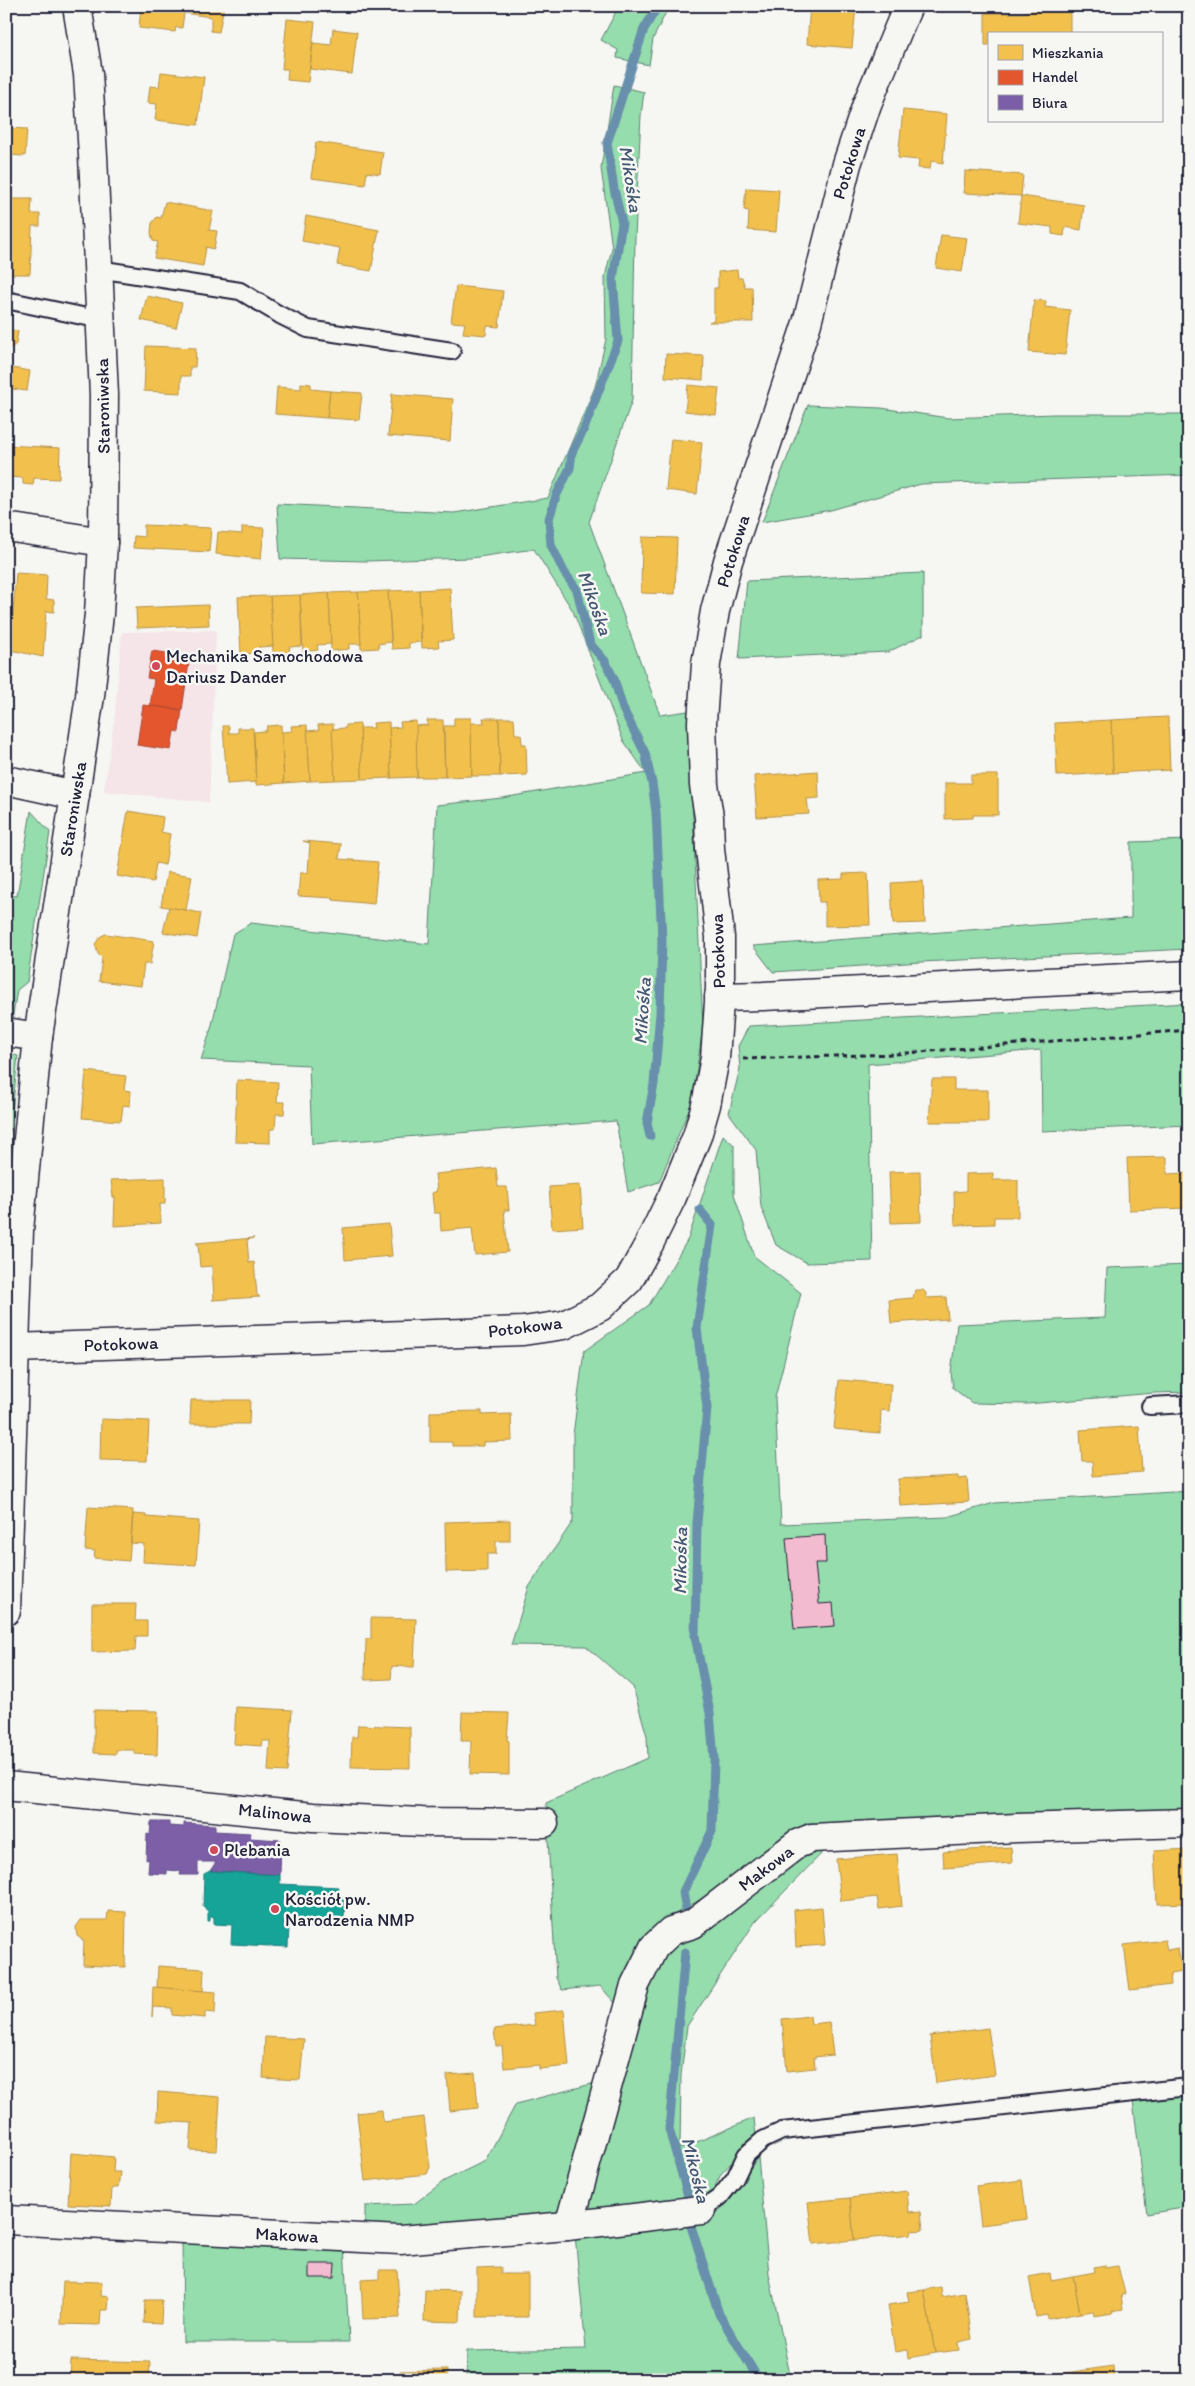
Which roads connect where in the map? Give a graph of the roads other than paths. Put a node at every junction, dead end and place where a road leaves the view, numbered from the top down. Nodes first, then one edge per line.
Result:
1 (77, 6) edge
2 (908, 6) edge
3 (98, 269) junction
4 (6, 300) edge
5 (100, 320) junction
6 (452, 351) dead end
7 (6, 527) edge
8 (103, 542) junction
9 (6, 780) edge
10 (75, 794) junction
11 (1189, 975) edge
12 (719, 997) junction
13 (6, 1032) edge
14 (38, 1037) junction
15 (14, 1348) junction
16 (1189, 1404) edge
17 (1150, 1406) dead end
18 (6, 1611) edge
19 (6, 1786) edge
20 (544, 1823) dead end
21 (1189, 1823) edge
22 (1189, 2087) edge
23 (701, 2210) joint
24 (6, 2220) edge
25 (567, 2226) junction

1 - 3 street, Staroniwska
2 - 12 street, Potokowa
3 - 5 street, Staroniwska
3 - 6 lane
4 - 5 lane
5 - 8 street, Staroniwska
7 - 8 street
8 - 10 street, Staroniwska
9 - 10 street
10 - 14 street, Staroniwska
11 - 12 street
12 - 15 street, Potokowa
13 - 14 street
14 - 15 street, Staroniwska
15 - 18 street, Staroniwska
16 - 17 lane
19 - 20 street, Malinowa
21 - 25 street, Makowa
22 - 23 lane
23 - 25 street, Makowa
24 - 25 street, Makowa

